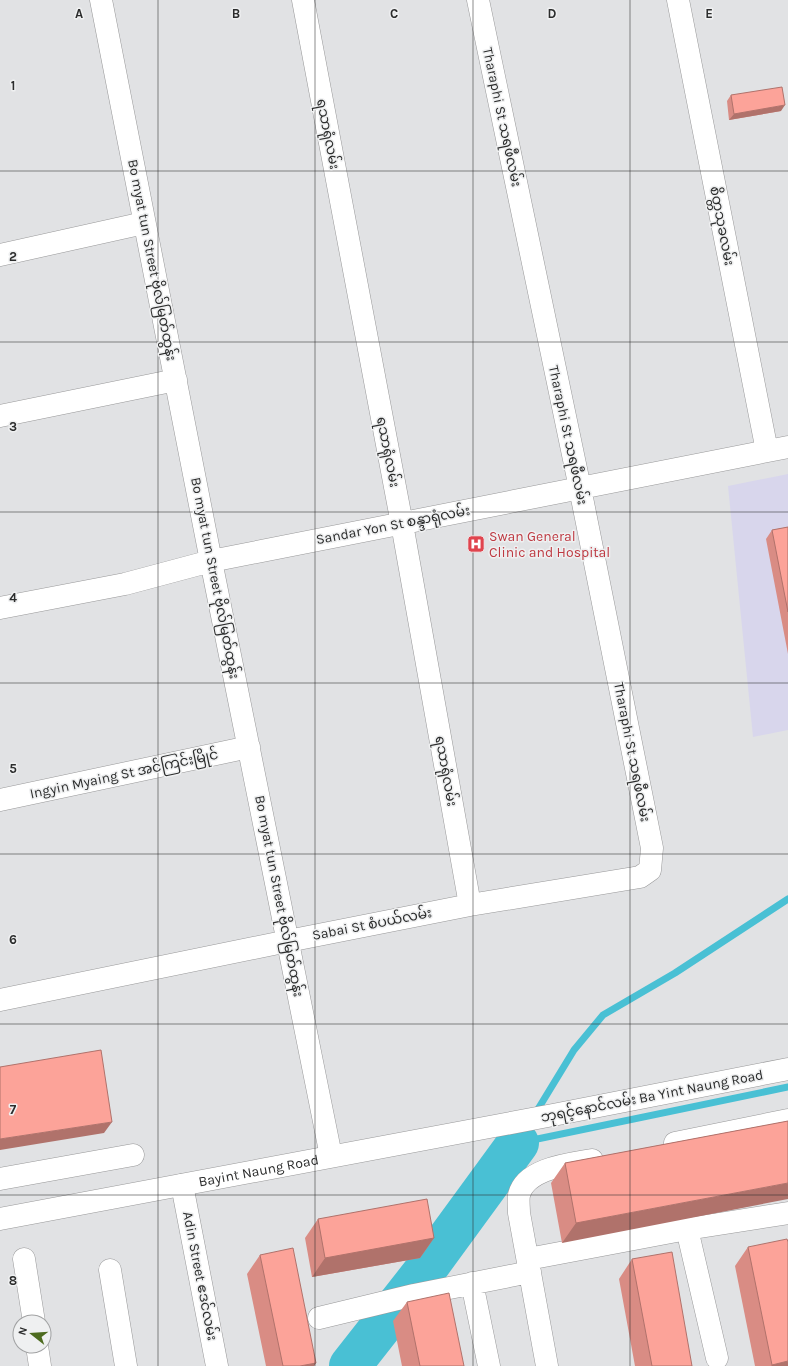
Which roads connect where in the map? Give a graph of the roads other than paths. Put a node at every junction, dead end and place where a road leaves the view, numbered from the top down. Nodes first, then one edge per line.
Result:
1 (101, 0) edge
2 (303, 0) edge
3 (478, 0) edge
4 (678, 0) edge
5 (144, 223) junction
6 (0, 255) edge
7 (176, 380) junction
8 (0, 416) edge
9 (788, 447) edge
10 (766, 451) junction
11 (580, 488) junction
12 (402, 524) junction
13 (211, 561) junction
14 (0, 608) edge
15 (249, 747) junction
16 (0, 800) edge
17 (650, 870) joint
18 (470, 905) junction
19 (288, 940) junction
20 (0, 1000) edge
21 (788, 1069) edge
22 (788, 1120) edge
23 (516, 1122) joint
24 (657, 1146) edge
25 (133, 1155) dead end
26 (331, 1156) junction
27 (611, 1156) edge
28 (0, 1179) edge
29 (182, 1185) junction
30 (788, 1213) edge
31 (0, 1219) edge
32 (687, 1229) junction
33 (24, 1259) dead end
34 (529, 1266) junction
35 (110, 1270) dead end
36 (472, 1283) junction
37 (33, 1314) edge
38 (319, 1318) dead end
39 (38, 1354) edge
40 (717, 1358) dead end
41 (40, 1366) edge
42 (126, 1366) edge
43 (217, 1366) edge
44 (489, 1366) edge
45 (547, 1366) edge

1 - 5 street, Bo myat tun Street ဗိုလ်မြတ်ထွန်း
2 - 12 street, ရသာရုံလမ်း
3 - 11 street, Tharaphi St သရဖီလမ်း
4 - 10 street, စိတ္တသုခလမ်း
5 - 6 street
5 - 7 street, Bo myat tun Street ဗိုလ်မြတ်ထွန်း
7 - 8 street
7 - 13 street, Bo myat tun Street ဗိုလ်မြတ်ထွန်း
9 - 10 street, Sandar Yon St စန္ဒာရုံလမ်း
10 - 11 street, Sandar Yon St စန္ဒာရုံလမ်း
11 - 12 street, Sandar Yon St စန္ဒာရုံလမ်း
11 - 17 street, Tharaphi St သရဖီလမ်း
12 - 13 street, Sandar Yon St စန္ဒာရုံလမ်း
12 - 18 street, ရသာရုံလမ်း
13 - 14 street, Sandar Yon St စန္ဒာရုံလမ်း
13 - 15 street, Bo myat tun Street ဗိုလ်မြတ်ထွန်း
15 - 16 street, Ingyin Myaing St အင်ကြင်းမြိုင်
15 - 19 street, Bo myat tun Street ဗိုလ်မြတ်ထွန်း
17 - 18 street, Sabai St စံပယ်လမ်း
18 - 19 street, Sabai St စံပယ်လမ်း
19 - 20 street, Sabai St စံပယ်လမ်း
19 - 26 street, Bo myat tun Street ဗိုလ်မြတ်ထွန်း
21 - 23 street, ဘုရင့်နောင်လမ်း Ba Yint Naung Road
22 - 24 street
23 - 26 street, Bayint Naung Road
25 - 28 street
26 - 29 street, Bayint Naung Road
27 - 34 street
29 - 31 street, Bayint Naung Road
29 - 43 street, Adin Street ဧဒင်လမ်း
30 - 32 street
32 - 34 street
32 - 40 street
33 - 37 street
34 - 36 street
34 - 45 street
35 - 42 street
36 - 38 street
36 - 44 street
39 - 41 street

